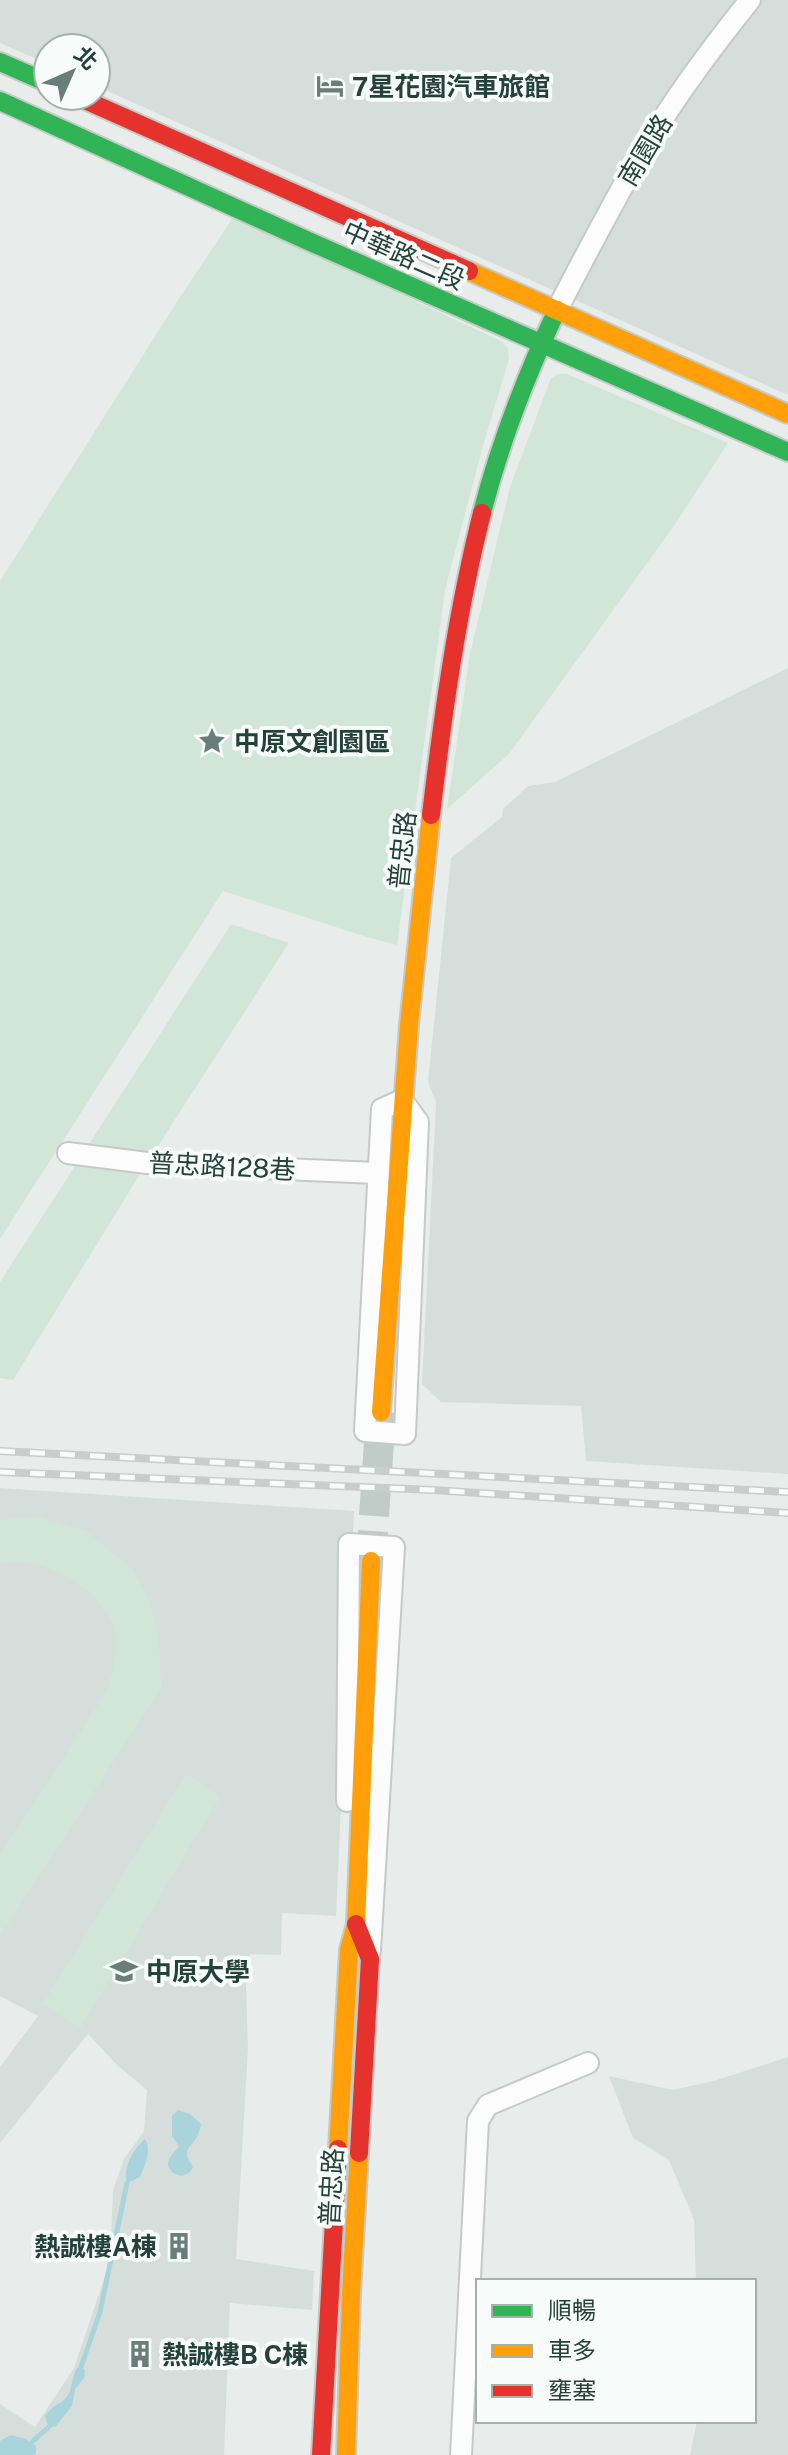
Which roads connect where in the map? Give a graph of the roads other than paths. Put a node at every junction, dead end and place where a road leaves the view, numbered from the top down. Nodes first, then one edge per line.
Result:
1 (750, 0) edge
2 (0, 62) edge
3 (32, 76) edge
4 (0, 101) edge
5 (112, 112) edge
6 (557, 310) junction
7 (539, 343) junction
8 (788, 414) edge
9 (788, 452) edge
10 (402, 1100) junction
11 (68, 1153) dead end
12 (377, 1173) junction
13 (381, 1412) tunnel mouth
14 (371, 1561) tunnel mouth
15 (356, 1924) junction
16 (349, 1950) junction
17 (370, 1959) junction
18 (588, 2063) dead end
19 (470, 2406) edge
20 (321, 2455) edge
21 (346, 2455) edge
22 (461, 2455) edge

1 - 6 street, 南園路
2 - 3 street
4 - 7 street, 中華路二段
5 - 6 street, 中華路二段
6 - 7 street, 普忠路
6 - 8 street, 中華路二段
7 - 9 street, 中華路二段
7 - 10 street, 普忠路
10 - 12 street
10 - 12 street
10 - 13 street, 普忠路
11 - 12 street, 普忠路128巷
14 - 15 street, 普忠路
15 - 16 street, 普忠路
15 - 17 street, 普忠路
16 - 17 street
16 - 20 street, 普忠路
17 - 21 street, 普忠路
18 - 19 street
19 - 22 street

